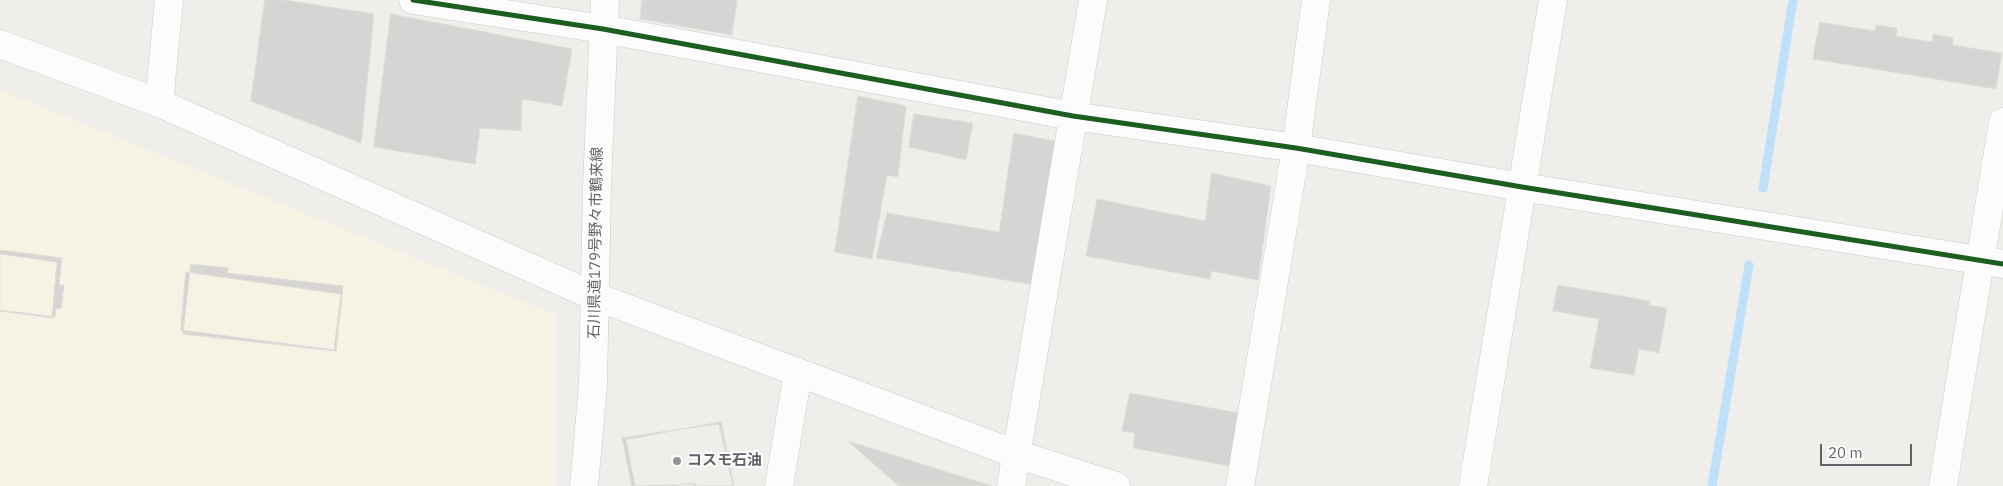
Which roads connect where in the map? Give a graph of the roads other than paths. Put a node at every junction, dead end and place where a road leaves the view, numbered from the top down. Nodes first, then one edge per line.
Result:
1 (169, 0) edge
2 (413, 0) edge
3 (605, 0) edge
4 (1093, 0) edge
5 (1316, 0) edge
6 (1554, 0) edge
7 (603, 29) junction
8 (0, 44) edge
9 (159, 103) junction
10 (1074, 116) junction
11 (2003, 122) edge
12 (1296, 148) junction
13 (1522, 187) junction
14 (1992, 263) edge
15 (594, 296) junction
16 (798, 372) junction
17 (1016, 454) junction
18 (584, 486) edge
19 (779, 486) edge
20 (1011, 486) edge
21 (1116, 486) edge
22 (1240, 486) edge
23 (1473, 486) edge
24 (1943, 486) edge

1 - 9 street
2 - 7 street
3 - 7 street, 石川県道179号野々市鶴来線
4 - 10 street
5 - 12 street
6 - 13 street
7 - 10 street
7 - 15 street, 石川県道179号野々市鶴来線
8 - 9 street
9 - 15 street
10 - 12 street
10 - 17 street
11 - 14 street
12 - 13 street
12 - 22 street
13 - 14 street
13 - 23 street
14 - 24 street
15 - 16 street
15 - 18 street, 石川県道179号野々市鶴来線
16 - 17 street
16 - 19 street
17 - 20 street
17 - 21 street

